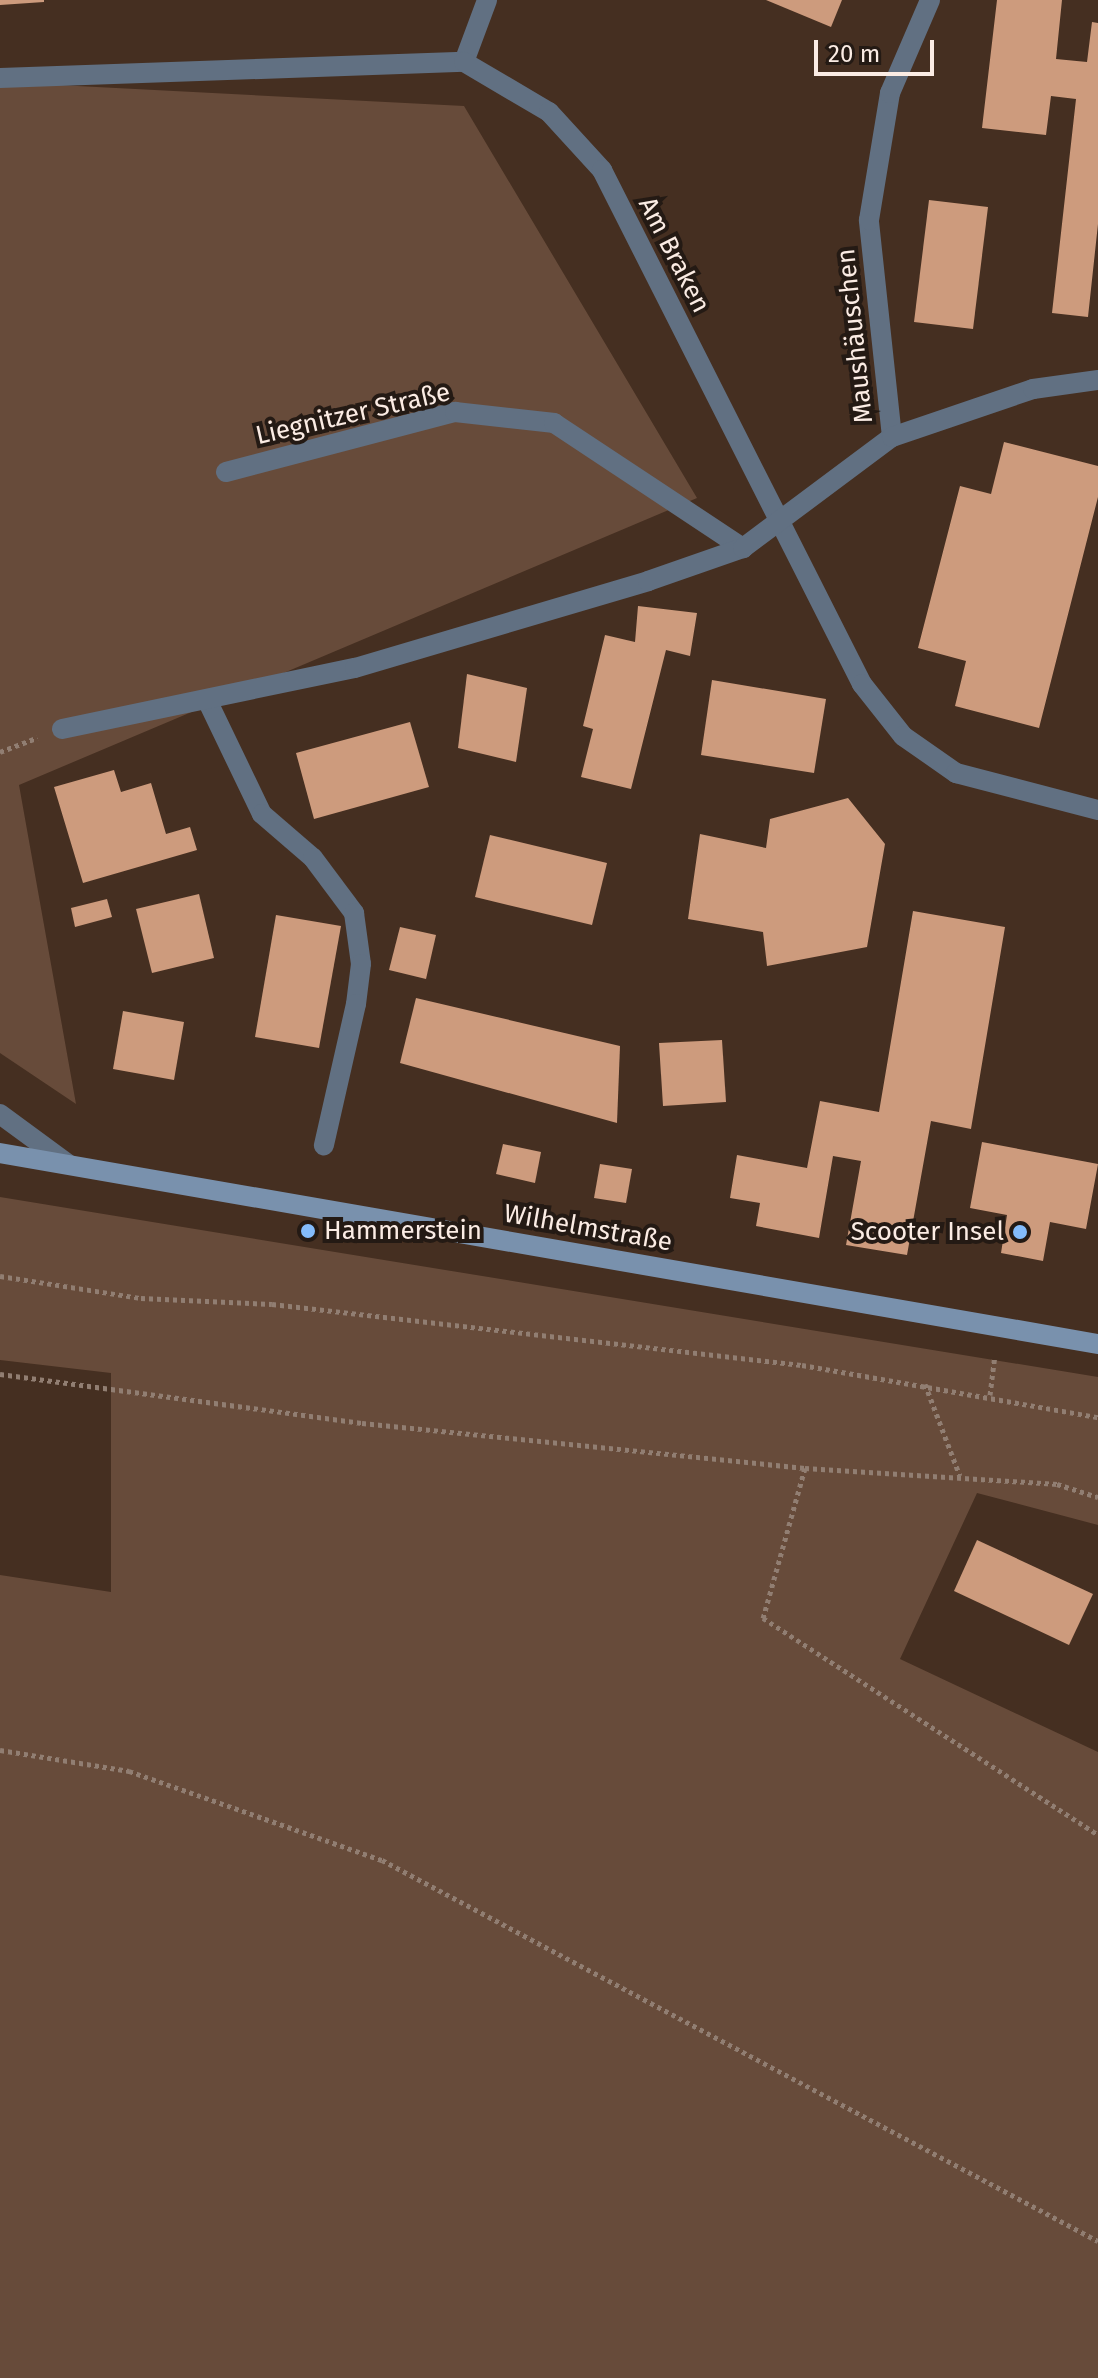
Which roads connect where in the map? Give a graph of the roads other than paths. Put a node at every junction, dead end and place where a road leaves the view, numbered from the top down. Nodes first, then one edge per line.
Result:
1 (487, 0) edge
2 (930, 0) edge
3 (464, 62) junction
4 (0, 78) edge
5 (1098, 380) edge
6 (892, 437) junction
7 (226, 472) dead end
8 (782, 520) junction
9 (743, 548) junction
10 (208, 702) junction
11 (62, 729) dead end
12 (1098, 810) edge
13 (0, 1114) edge
14 (0, 1144) edge
15 (324, 1145) dead end
16 (0, 1153) edge
17 (22, 1156) junction
18 (68, 1164) junction
19 (1098, 1344) edge

1 - 3 street
2 - 6 street, Maushäuschen
3 - 4 street
3 - 8 street, Am Braken
5 - 6 street
6 - 8 street
7 - 9 street, Liegnitzer Straße
8 - 9 street
8 - 12 street
9 - 10 street
10 - 11 street
10 - 15 street
13 - 18 street
14 - 17 main road, Wilhelmstraße
16 - 17 main road, Wilhelmstraße
17 - 18 main road, Wilhelmstraße
18 - 19 main road, Wilhelmstraße

